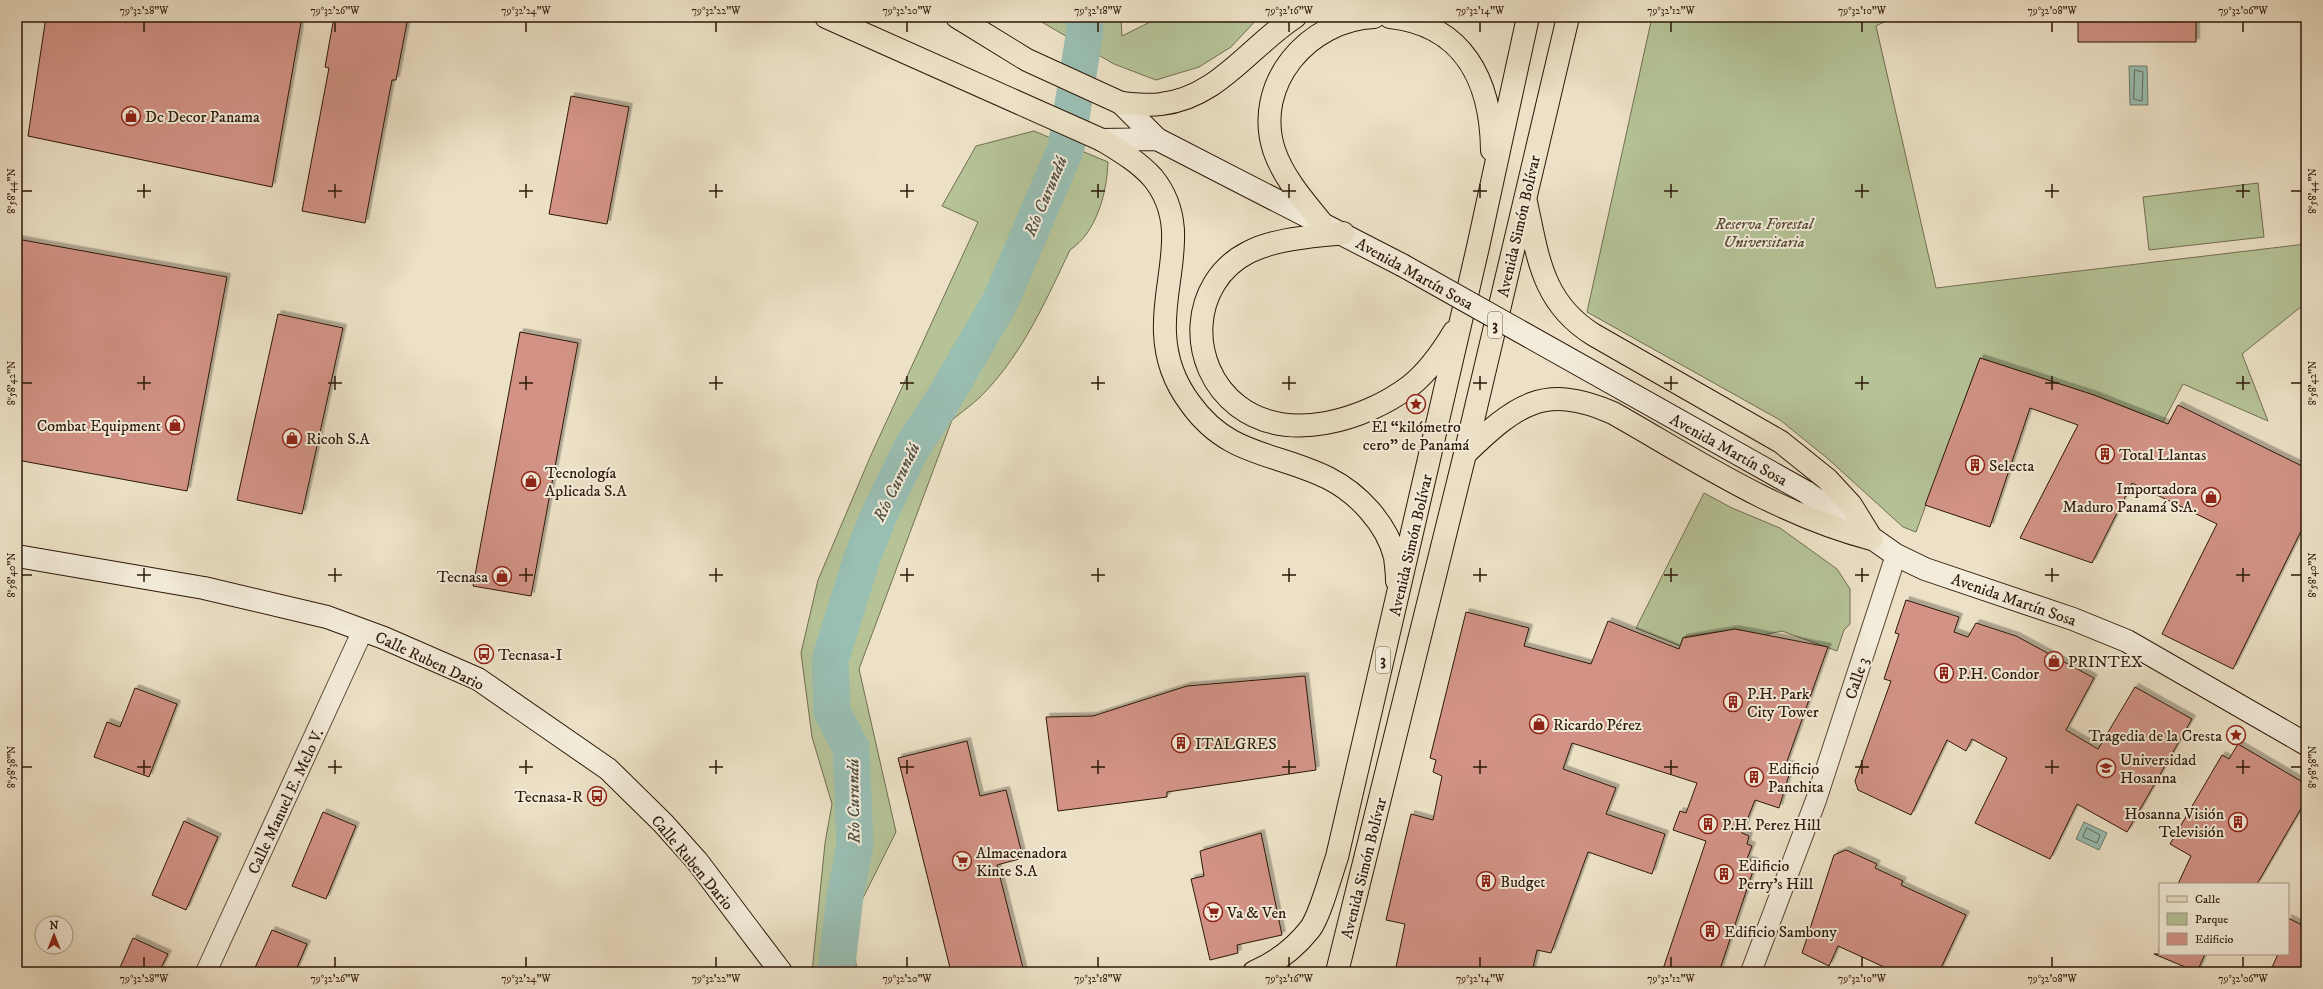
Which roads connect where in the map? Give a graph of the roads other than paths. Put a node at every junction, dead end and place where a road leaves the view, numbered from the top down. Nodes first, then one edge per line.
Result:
1 (826, 17) edge
2 (957, 17) edge
3 (1295, 17) edge
4 (1374, 17) edge
5 (1390, 17) edge
6 (1528, 17) edge
7 (1568, 17) edge
8 (1118, 101) junction
9 (1157, 138) junction
10 (1099, 139) junction
11 (1492, 181) junction
12 (1525, 196) junction
13 (1320, 222) junction
14 (1343, 233) junction
15 (1462, 318) junction
16 (1465, 454) junction
17 (1872, 539) junction
18 (1896, 555) junction
19 (17, 556) edge
20 (1399, 593) junction
21 (363, 630) junction
22 (2306, 744) edge
23 (206, 972) edge
24 (781, 972) edge
25 (1254, 972) edge
26 (1338, 972) edge
27 (1751, 972) edge

1 - 10 main road
2 - 8 main road
3 - 8 main road
4 - 13 main road
5 - 11 main road
6 - 11 main road, Avenida Simón Bolívar / 3
7 - 12 main road, Avenida Simón Bolívar / 3
8 - 9 main road, Avenida Martín Sosa
9 - 10 main road, Avenida Martín Sosa
9 - 13 main road, Avenida Martín Sosa
10 - 20 main road
11 - 15 main road, Avenida Simón Bolívar / 3
12 - 16 main road, Avenida Simón Bolívar / 3
12 - 17 main road
13 - 14 main road, Avenida Martín Sosa
14 - 15 main road
14 - 17 main road, Avenida Martín Sosa, bridge
15 - 20 main road, Avenida Simón Bolívar / 3
16 - 17 main road
16 - 26 main road, Avenida Simón Bolívar / 3
17 - 18 main road, Avenida Martín Sosa
18 - 22 main road, Avenida Martín Sosa
18 - 27 street, Calle 3
19 - 21 main road, Calle Ruben Dario
20 - 25 main road, Avenida Simón Bolívar / 3
21 - 23 street, Calle Manuel E. Melo V.
21 - 24 main road, Calle Ruben Dario

